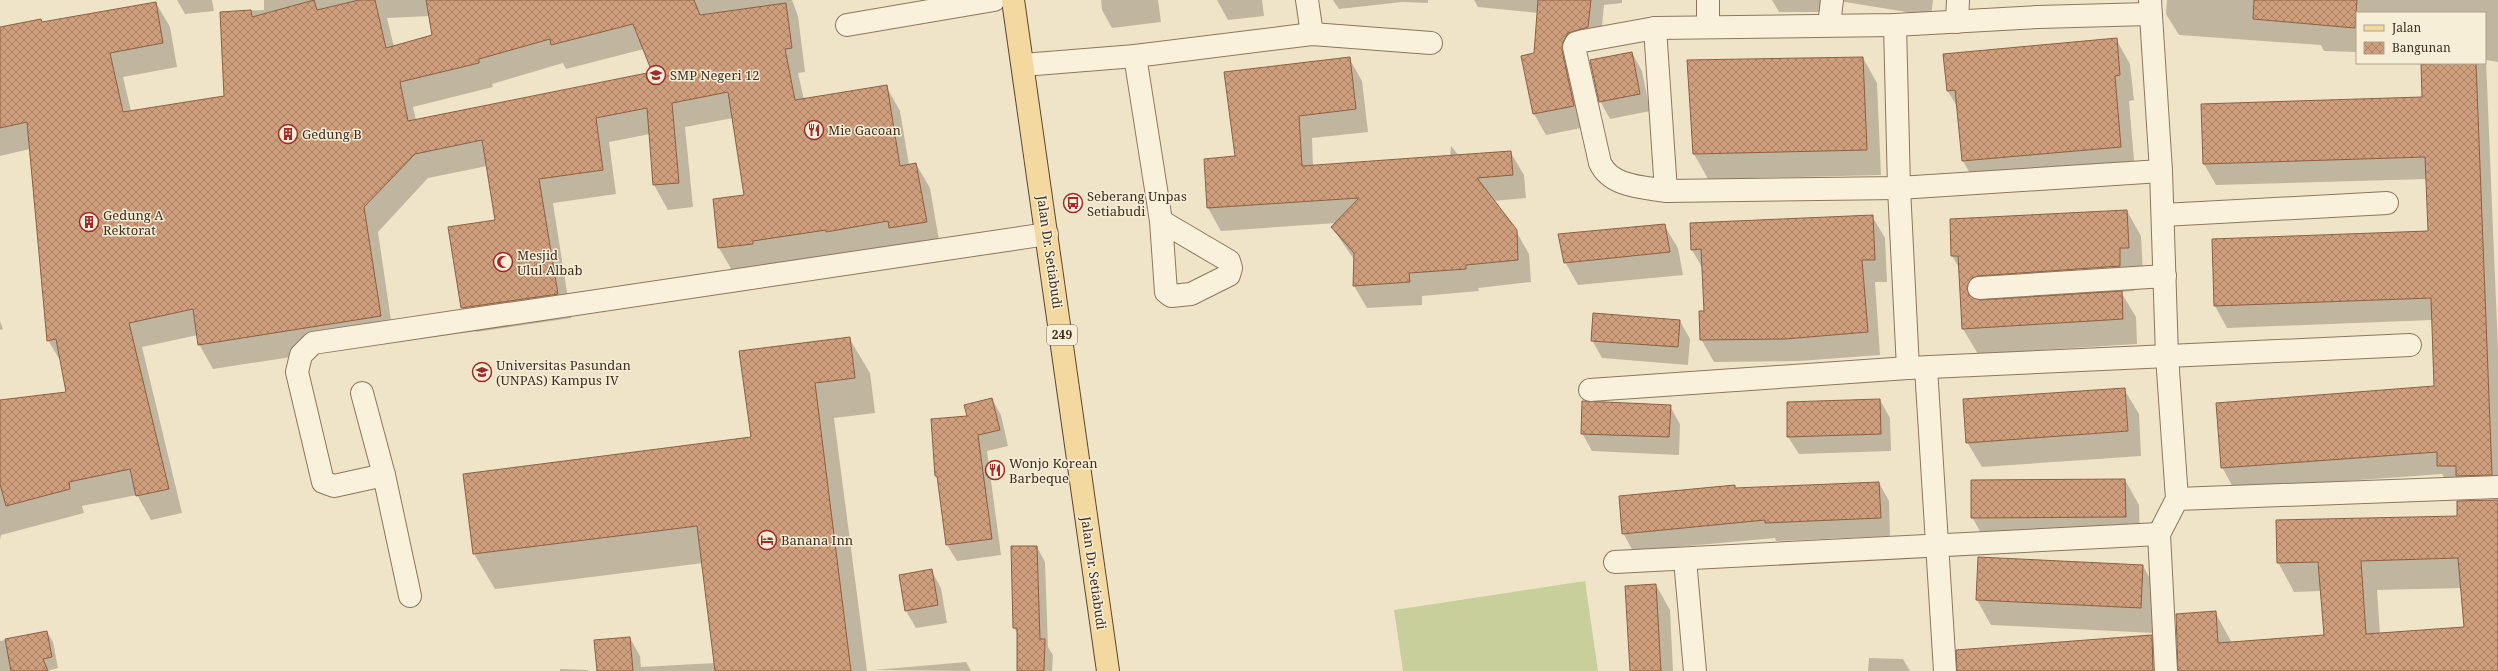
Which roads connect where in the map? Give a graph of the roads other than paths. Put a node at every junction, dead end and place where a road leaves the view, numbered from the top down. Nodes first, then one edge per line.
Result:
1 (994, 0) edge
2 (1013, 0) edge
3 (1307, 0) edge
4 (1708, 0) edge
5 (1832, 0) edge
6 (1958, 0) edge
7 (2150, 7) edge
8 (2038, 8) edge
9 (1957, 22) junction
10 (847, 25) dead end
11 (1829, 25) junction
12 (1895, 25) junction
13 (1655, 28) junction
14 (1708, 28) junction
15 (1312, 34) junction
16 (1431, 43) dead end
17 (1135, 56) junction
18 (1023, 64) junction
19 (2161, 171) junction
20 (1899, 188) junction
21 (1666, 191) junction
22 (2387, 202) dead end
23 (2163, 215) junction
24 (1161, 221) dead end
25 (1047, 234) junction
26 (2165, 276) junction
27 (1979, 288) dead end
28 (2410, 345) dead end
29 (2168, 356) junction
30 (1917, 368) junction
31 (1590, 390) dead end
32 (362, 393) dead end
33 (384, 475) junction
34 (2498, 487) edge
35 (2177, 499) junction
36 (2159, 534) junction
37 (1936, 544) junction
38 (1686, 560) junction
39 (1615, 562) dead end
40 (410, 596) dead end
41 (1108, 671) edge
42 (1695, 671) edge
43 (1945, 671) edge
44 (2166, 671) edge

1 - 10 street
2 - 18 main road, Jalan Dr. Setiabudi / 249
3 - 15 street
4 - 14 street
5 - 11 street
6 - 9 street
7 - 8 street
7 - 19 street
8 - 9 street
9 - 12 street
11 - 12 street
11 - 14 street
12 - 20 street
13 - 14 street
13 - 21 street
13 - 21 street
15 - 16 street
15 - 17 street
17 - 18 street
17 - 24 street
18 - 25 main road, Jalan Dr. Setiabudi / 249
19 - 20 street
19 - 23 street
20 - 21 street
20 - 30 street
22 - 23 street
23 - 26 street
25 - 33 street
25 - 41 main road, Jalan Dr. Setiabudi / 249
26 - 27 street
26 - 29 street
28 - 29 street
29 - 30 street
29 - 35 street
30 - 31 street
30 - 37 street
32 - 33 street
33 - 40 street
34 - 35 street
35 - 36 street
36 - 37 street
36 - 44 street
37 - 38 street
37 - 43 street
38 - 39 street
38 - 42 street

